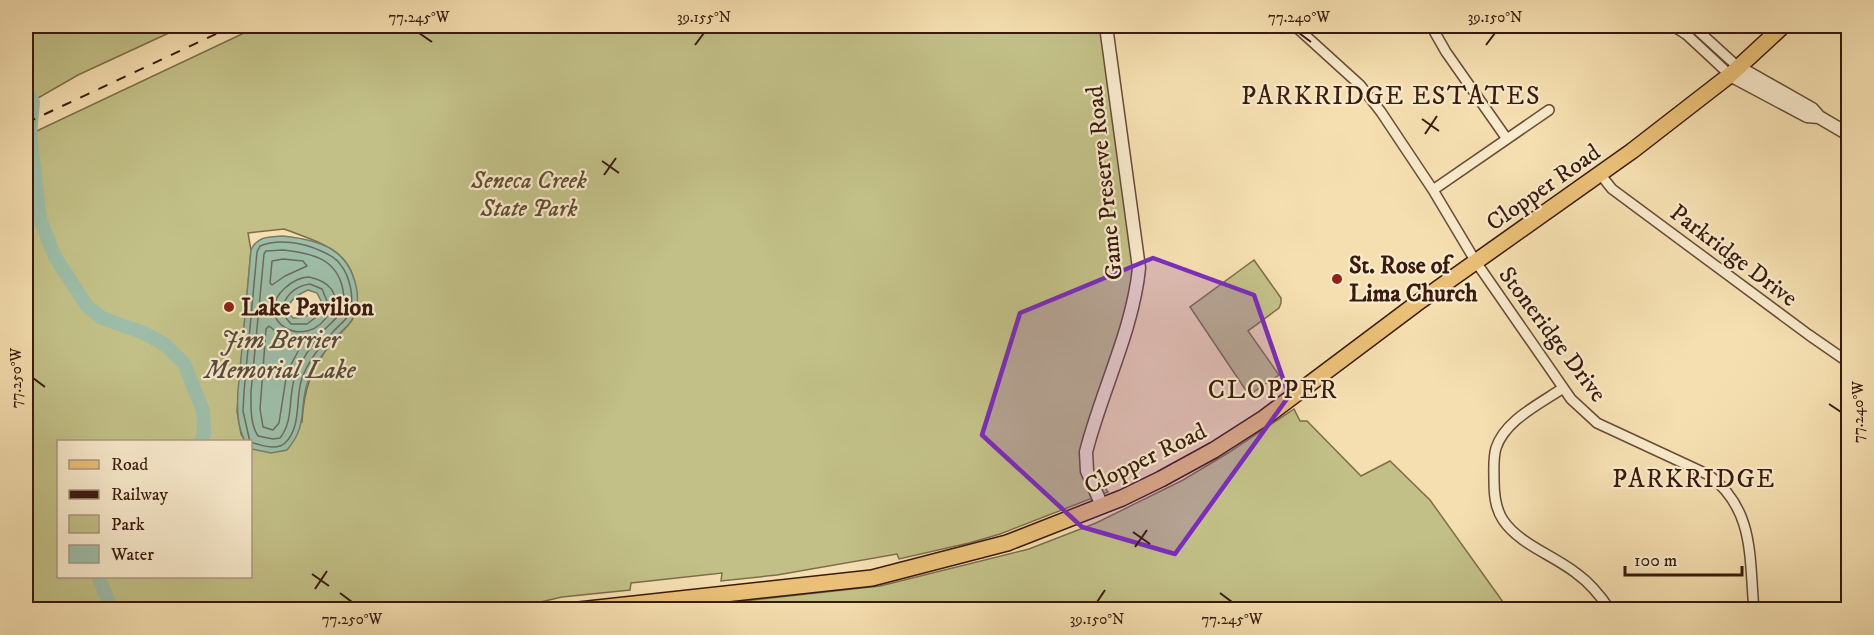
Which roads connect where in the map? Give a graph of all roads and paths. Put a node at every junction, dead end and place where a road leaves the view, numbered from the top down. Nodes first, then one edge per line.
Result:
1 (1106, 26) edge
2 (1295, 26) edge
3 (1673, 26) edge
4 (1693, 26) edge
5 (1783, 26) edge
6 (1434, 31) dead end
7 (1734, 71) junction
8 (1549, 110) dead end
9 (1848, 134) edge
10 (1507, 139) junction
11 (1600, 174) junction
12 (1433, 190) junction
13 (1476, 262) junction
14 (1848, 362) edge
15 (1563, 388) junction
16 (1102, 506) junction
17 (579, 609) edge
18 (1610, 609) edge
19 (1754, 609) edge

1 - 16 street, Game Preserve Road
2 - 12 street, Stoneridge Drive
3 - 7 street
4 - 7 street
5 - 7 main road, Clopper Road
6 - 10 street
7 - 9 street
7 - 11 main road, Clopper Road
8 - 10 street
10 - 12 street
11 - 13 main road, Clopper Road
11 - 14 street, Parkridge Drive
12 - 13 street, Stoneridge Drive
13 - 15 street, Stoneridge Drive
13 - 16 main road, Clopper Road
15 - 18 street
15 - 19 street, Stoneridge Drive
16 - 17 main road, Clopper Road

